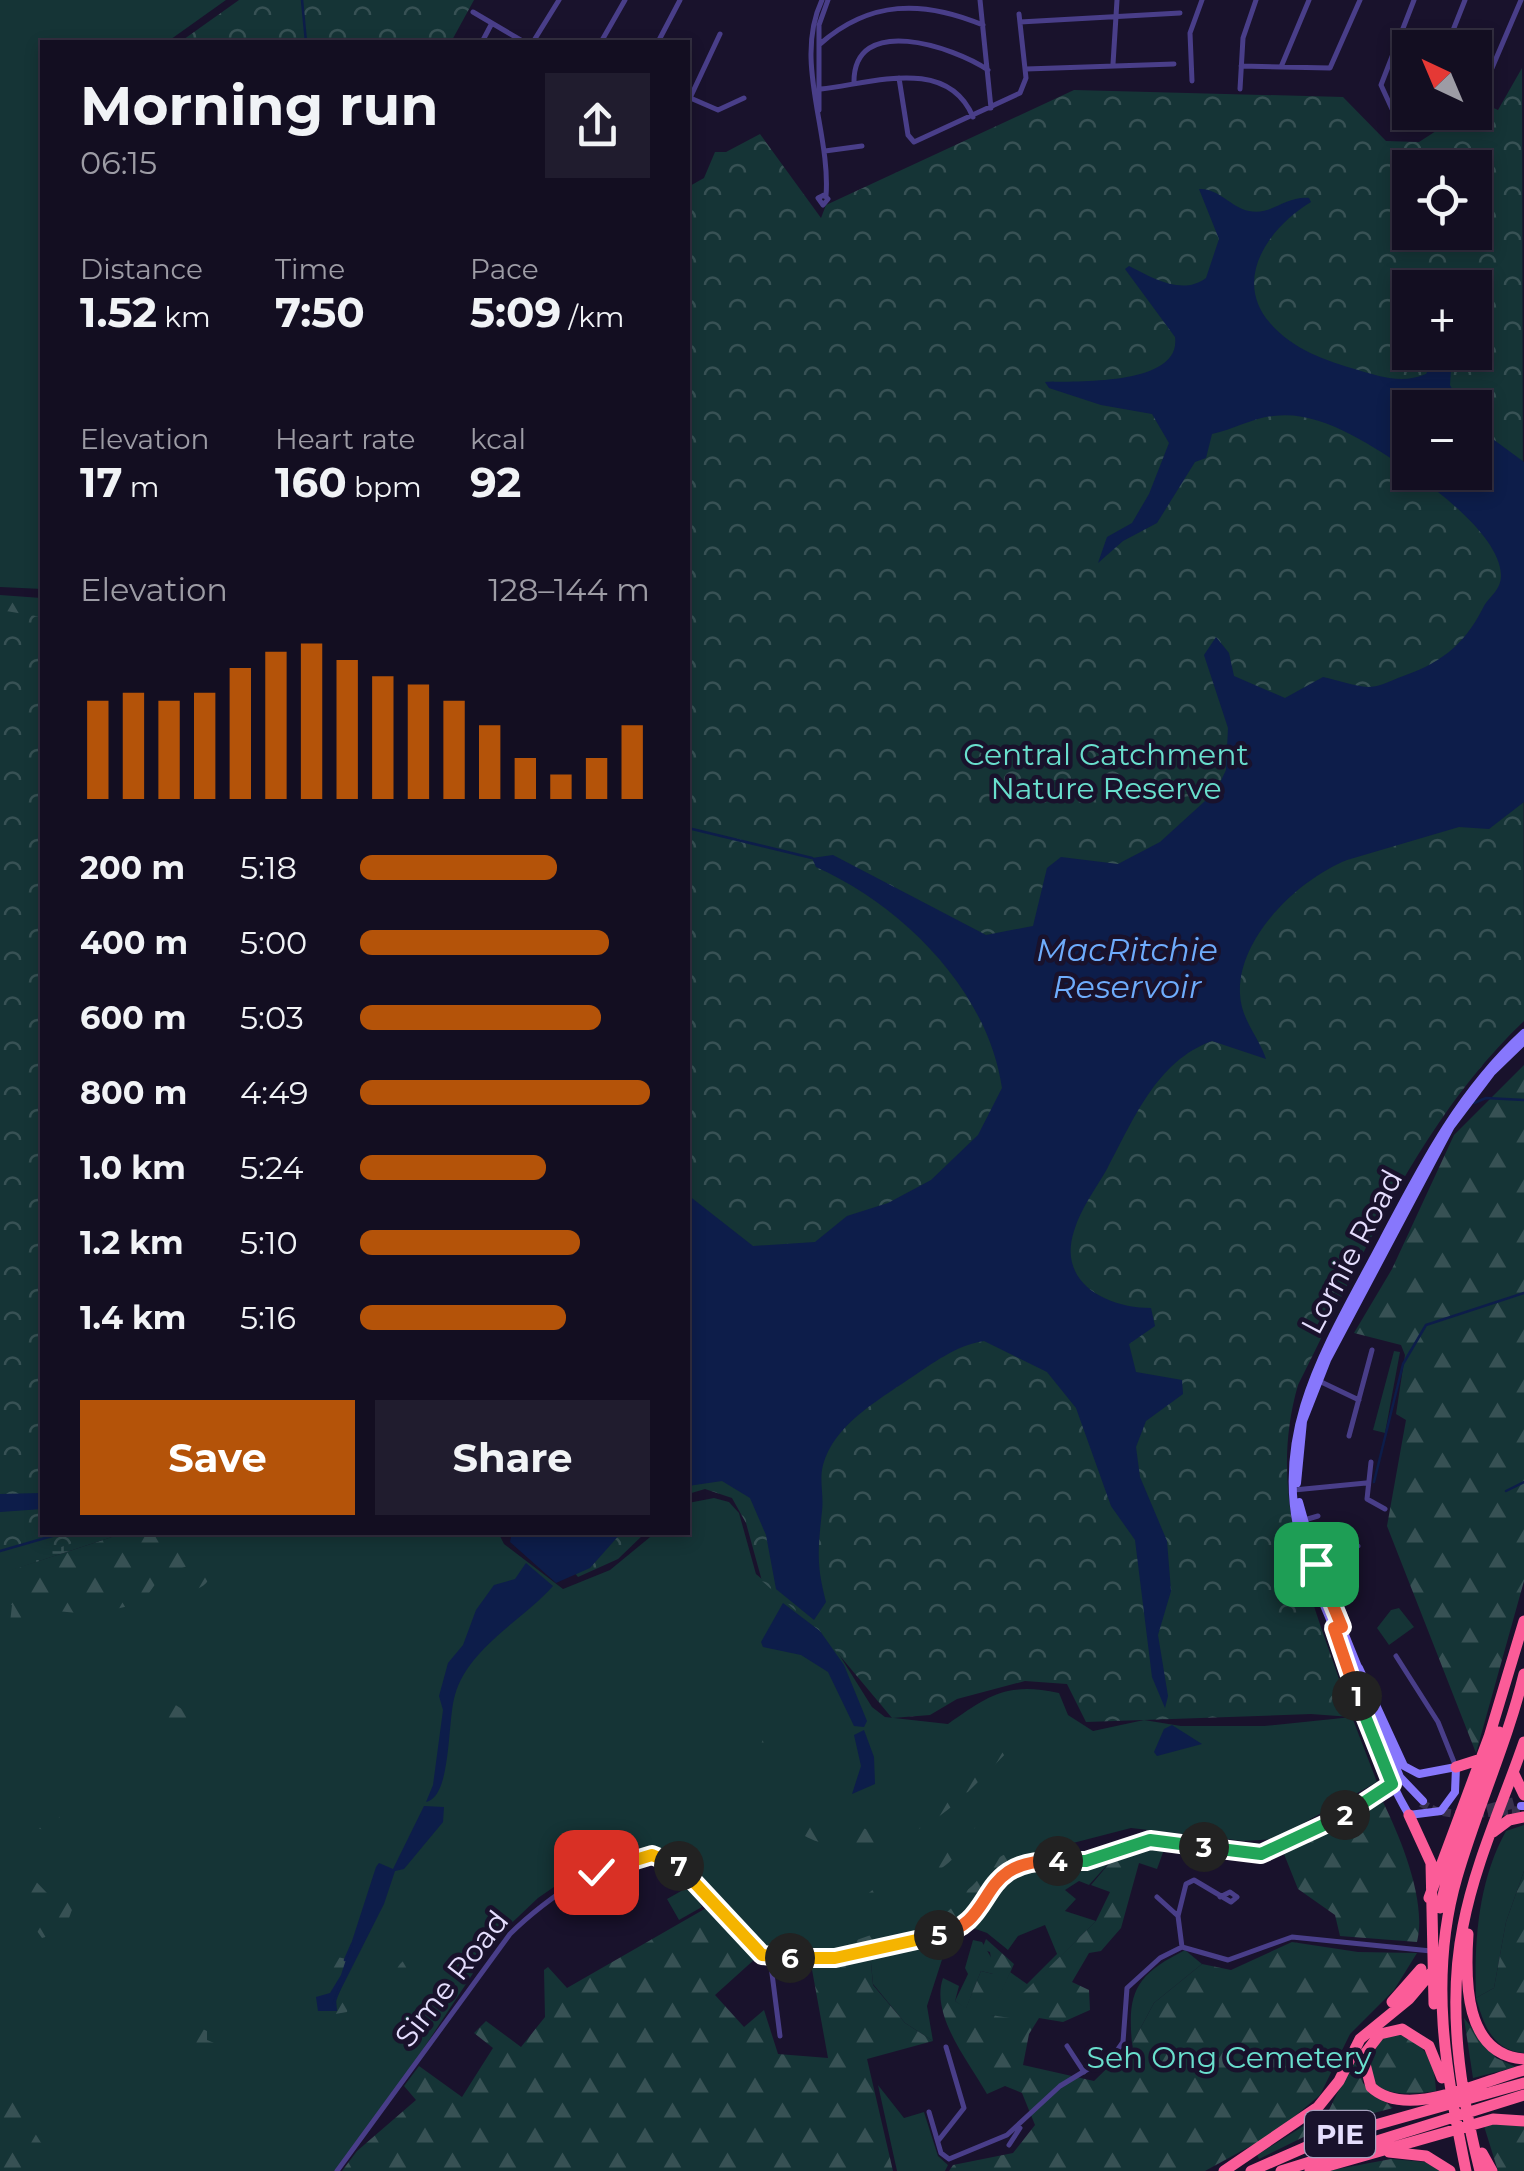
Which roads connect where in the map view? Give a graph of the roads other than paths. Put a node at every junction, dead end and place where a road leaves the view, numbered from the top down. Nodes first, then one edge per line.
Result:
1 (559, 0) edge
2 (624, 0) edge
3 (680, 0) edge
4 (825, 0) edge
5 (980, 0) edge
6 (1117, 0) edge
7 (1202, 0) edge
8 (1256, 0) edge
9 (1309, 0) edge
10 (1360, 0) edge
11 (1414, 0) edge
12 (1465, 0) edge
13 (1521, 0) edge
14 (472, 12) dead end
15 (1180, 13) dead end
16 (1116, 14) junction
17 (492, 23) junction
18 (983, 25) junction
19 (1402, 30) edge
20 (1453, 30) edge
21 (720, 34) dead end
22 (483, 40) edge
23 (521, 40) edge
24 (534, 40) edge
25 (601, 40) edge
26 (659, 40) edge
27 (820, 44) junction
28 (1392, 55) edge
29 (1113, 64) junction
30 (1174, 64) dead end
31 (1241, 66) junction
32 (1281, 67) junction
33 (1492, 68) edge
34 (1026, 69) junction
35 (988, 70) junction
36 (898, 78) junction
37 (1192, 81) dead end
38 (854, 84) junction
39 (821, 88) junction
40 (1240, 89) dead end
41 (690, 93) edge
42 (690, 98) edge
43 (744, 98) dead end
44 (1392, 106) edge
45 (991, 108) junction
46 (819, 112) junction
47 (972, 117) junction
48 (862, 146) dead end
49 (824, 151) junction
50 (826, 196) dead end
51 (1524, 1033) edge
52 (1524, 1041) edge
53 (1413, 1190) junction
54 (1372, 1350) dead end
55 (1314, 1379) junction
56 (1360, 1400) junction
57 (1349, 1436) dead end
58 (1371, 1462) dead end
59 (1366, 1483) junction
60 (1295, 1490) junction
61 (1385, 1508) dead end
62 (1318, 1516) dead end
63 (1300, 1522) junction
64 (1358, 1546) dead end
65 (1306, 1547) junction
66 (1320, 1562) junction
67 (1524, 1621) edge
68 (1338, 1628) junction
69 (1524, 1650) edge
70 (1396, 1656) dead end
71 (1360, 1668) junction
72 (1524, 1674) edge
73 (1356, 1686) junction
74 (1524, 1742) edge
75 (1481, 1759) junction
76 (1460, 1766) junction
77 (1442, 1770) junction
78 (1514, 1770) junction
79 (1473, 1779) junction
80 (1458, 1782) junction
81 (1394, 1788) junction
82 (1523, 1804) edge
83 (1409, 1815) junction
84 (1492, 1833) junction
85 (1220, 1897) dead end
86 (1157, 1898) dead end
87 (1429, 1898) junction
88 (1469, 1900) junction
89 (1440, 1908) dead end
90 (1178, 1916) junction
91 (1182, 1947) junction
92 (1431, 1951) junction
93 (770, 1958) junction
94 (1426, 1971) junction
95 (1440, 2027) junction
96 (780, 2036) dead end
97 (946, 2046) dead end
98 (1068, 2046) dead end
99 (1524, 2060) edge
100 (1442, 2062) junction
101 (1524, 2070) edge
102 (1084, 2072) junction
103 (1524, 2083) edge
104 (1524, 2095) edge
105 (929, 2112) dead end
106 (1025, 2121) junction
107 (1524, 2121) edge
108 (1463, 2123) junction
109 (938, 2141) junction
110 (1009, 2145) dead end
111 (1357, 2156) junction
112 (1472, 2160) edge
113 (337, 2171) edge
114 (1224, 2171) edge
115 (1251, 2171) edge
116 (1281, 2171) edge
117 (1310, 2171) edge
118 (1450, 2171) edge
119 (1480, 2171) edge
120 (1492, 2171) edge

1 - 24 street
2 - 25 street
3 - 26 street
4 - 27 street
4 - 46 street
5 - 18 street
6 - 16 street
7 - 37 street
8 - 31 street
9 - 32 street
10 - 32 street
11 - 19 street
12 - 20 street
13 - 33 street
14 - 17 street
15 - 16 street
16 - 29 street
16 - 34 street
17 - 22 street
17 - 23 street
18 - 27 street
18 - 35 street
21 - 41 street
27 - 39 street
28 - 44 street
29 - 30 street
29 - 34 street
31 - 32 street
31 - 40 street
34 - 45 street
35 - 38 street
35 - 45 street
36 - 38 street
36 - 47 street
36 - 47 street
38 - 39 street
39 - 46 street
42 - 43 street
45 - 47 street
46 - 49 street
48 - 49 street
49 - 50 street
51 - 53 street, Lornie Road
52 - 53 street, Lornie Road
53 - 55 street, Lornie Road
54 - 56 street
55 - 56 street
55 - 60 street, Lornie Road
56 - 57 street
58 - 59 street
59 - 60 street
59 - 61 street
60 - 63 street, Lornie Road
62 - 63 street
63 - 65 street, Lornie Road
64 - 66 street
65 - 66 street, Lornie Road
65 - 68 street, Lornie Road
66 - 68 street, Lornie Road
67 - 75 highway
68 - 71 street, Lornie Road
68 - 73 street, Lornie Road
69 - 89 highway
70 - 76 street
71 - 73 street
71 - 77 street
72 - 95 highway
73 - 81 street, Lornie Road
74 - 78 highway
75 - 76 highway
75 - 79 highway
76 - 77 street
76 - 79 highway
76 - 80 street
77 - 80 street
78 - 82 highway
78 - 84 highway
79 - 87 highway
80 - 83 street
81 - 83 street, Lornie Road
81 - 93 street
82 - 84 highway
83 - 87 highway
84 - 88 highway
85 - 90 street
86 - 90 street
87 - 92 highway
88 - 99 highway
88 - 108 highway
90 - 91 street
91 - 92 street
91 - 102 street
92 - 94 highway
93 - 96 street
93 - 113 street, Sime Road
94 - 95 highway
94 - 114 highway
95 - 100 highway
97 - 109 street
98 - 102 street
100 - 101 highway
100 - 108 highway
102 - 106 street
103 - 115 highway, PIE
104 - 116 highway, PIE
105 - 109 street
106 - 109 street
106 - 110 street
107 - 111 highway
108 - 112 highway
108 - 112 highway
111 - 117 highway
111 - 118 highway
112 - 119 highway
112 - 120 highway

